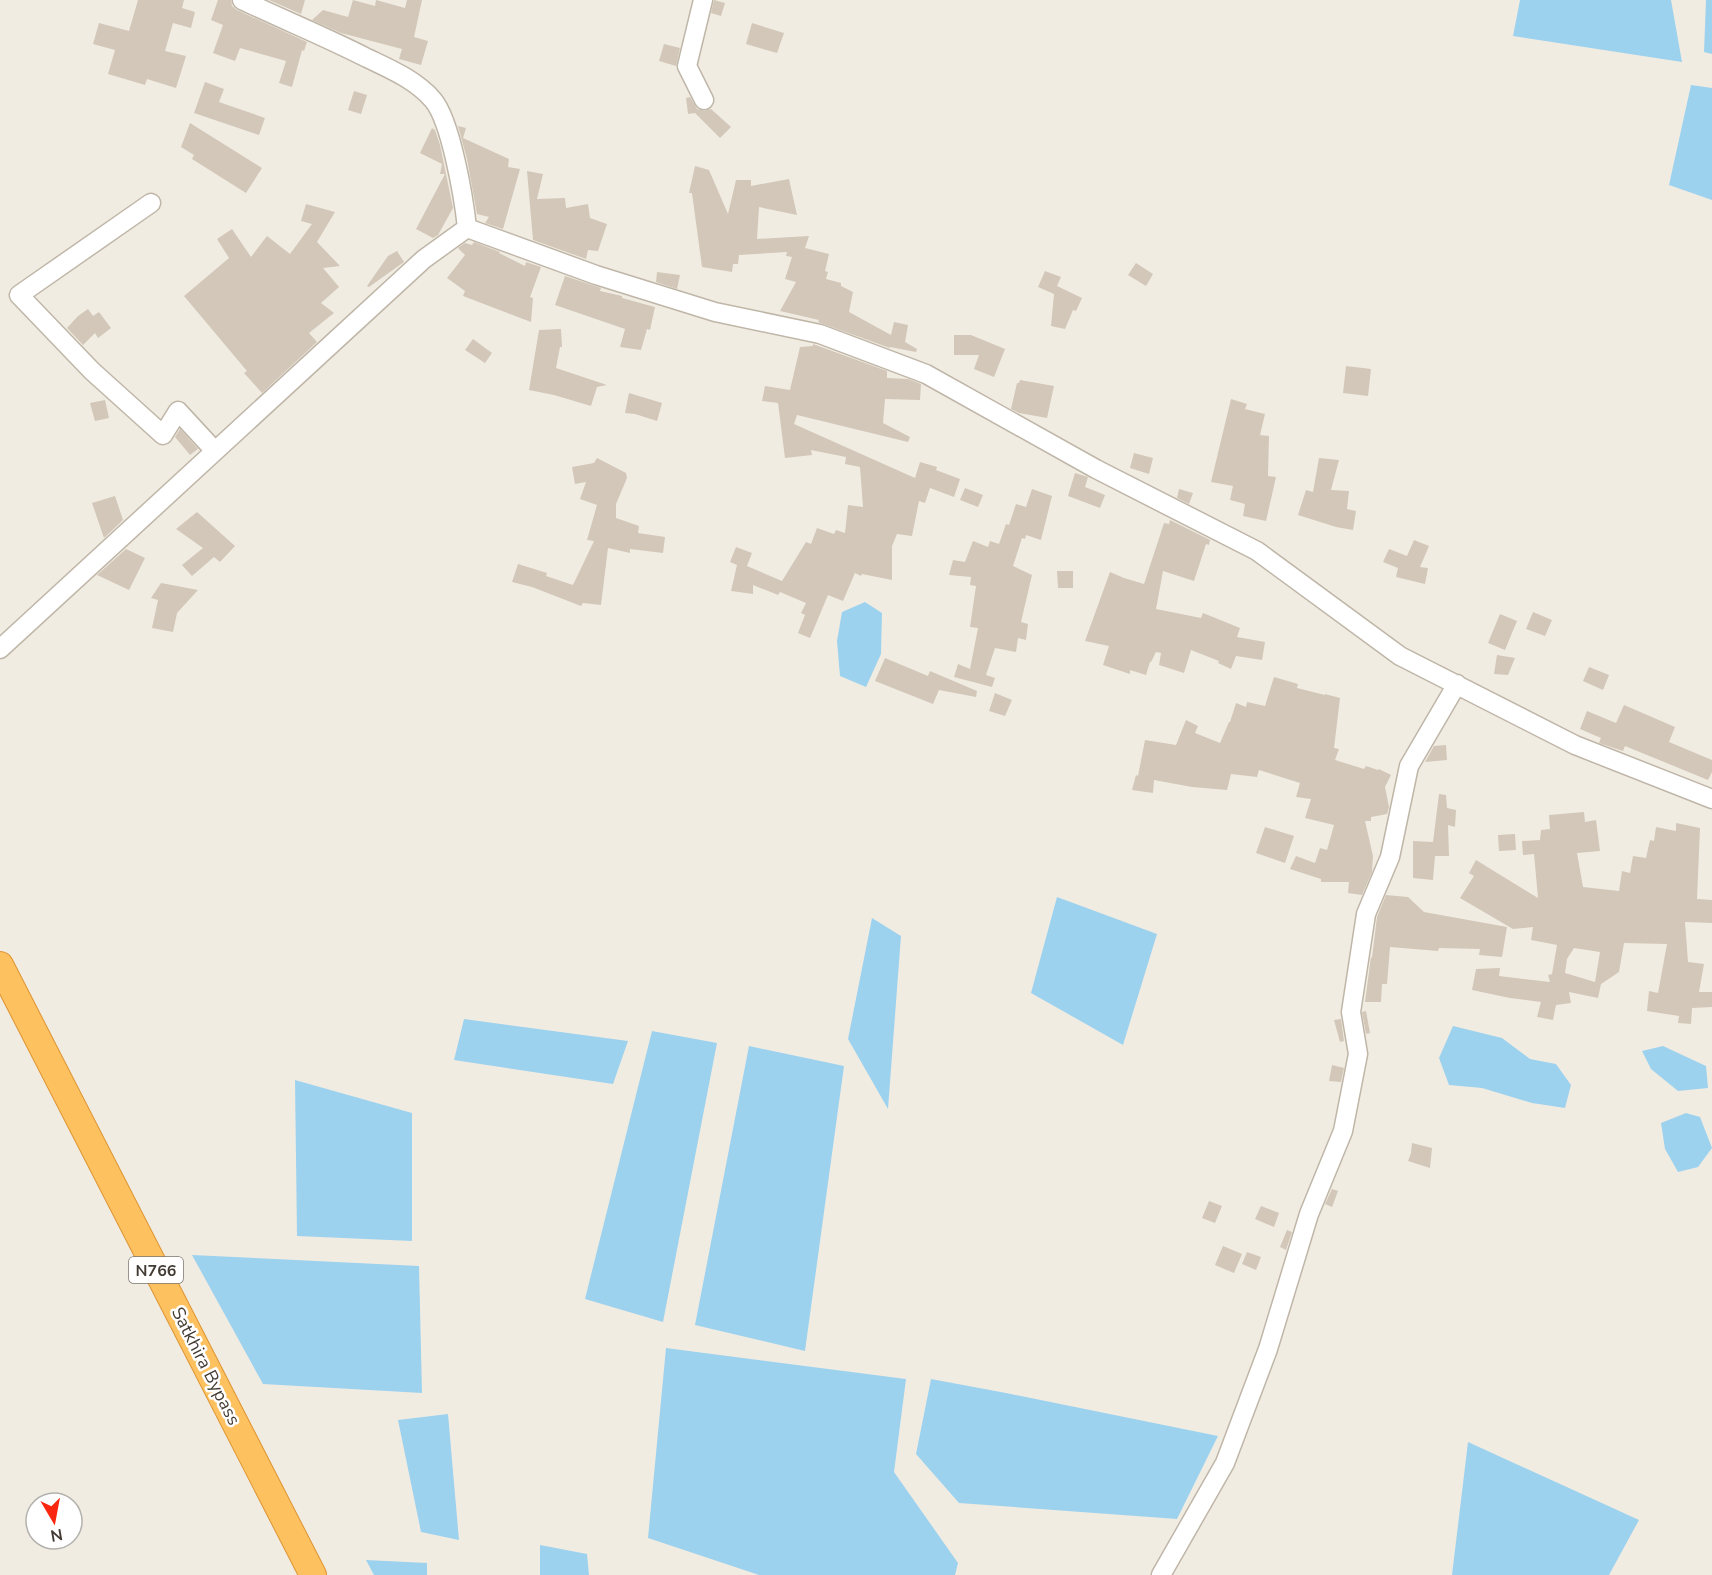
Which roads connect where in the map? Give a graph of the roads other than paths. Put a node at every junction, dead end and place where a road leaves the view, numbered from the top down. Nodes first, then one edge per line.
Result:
1 (242, 0) edge
2 (703, 0) edge
3 (704, 100) dead end
4 (151, 203) dead end
5 (467, 228) junction
6 (215, 450) junction
7 (0, 649) edge
8 (1457, 684) junction
9 (1712, 799) edge
10 (0, 964) edge
11 (313, 1575) edge
12 (1161, 1575) edge

1 - 5 street
2 - 3 street
4 - 6 street
5 - 6 street
5 - 8 street
6 - 7 street
8 - 9 street
8 - 12 street
10 - 11 highway, Satkhira Bypass / N766

